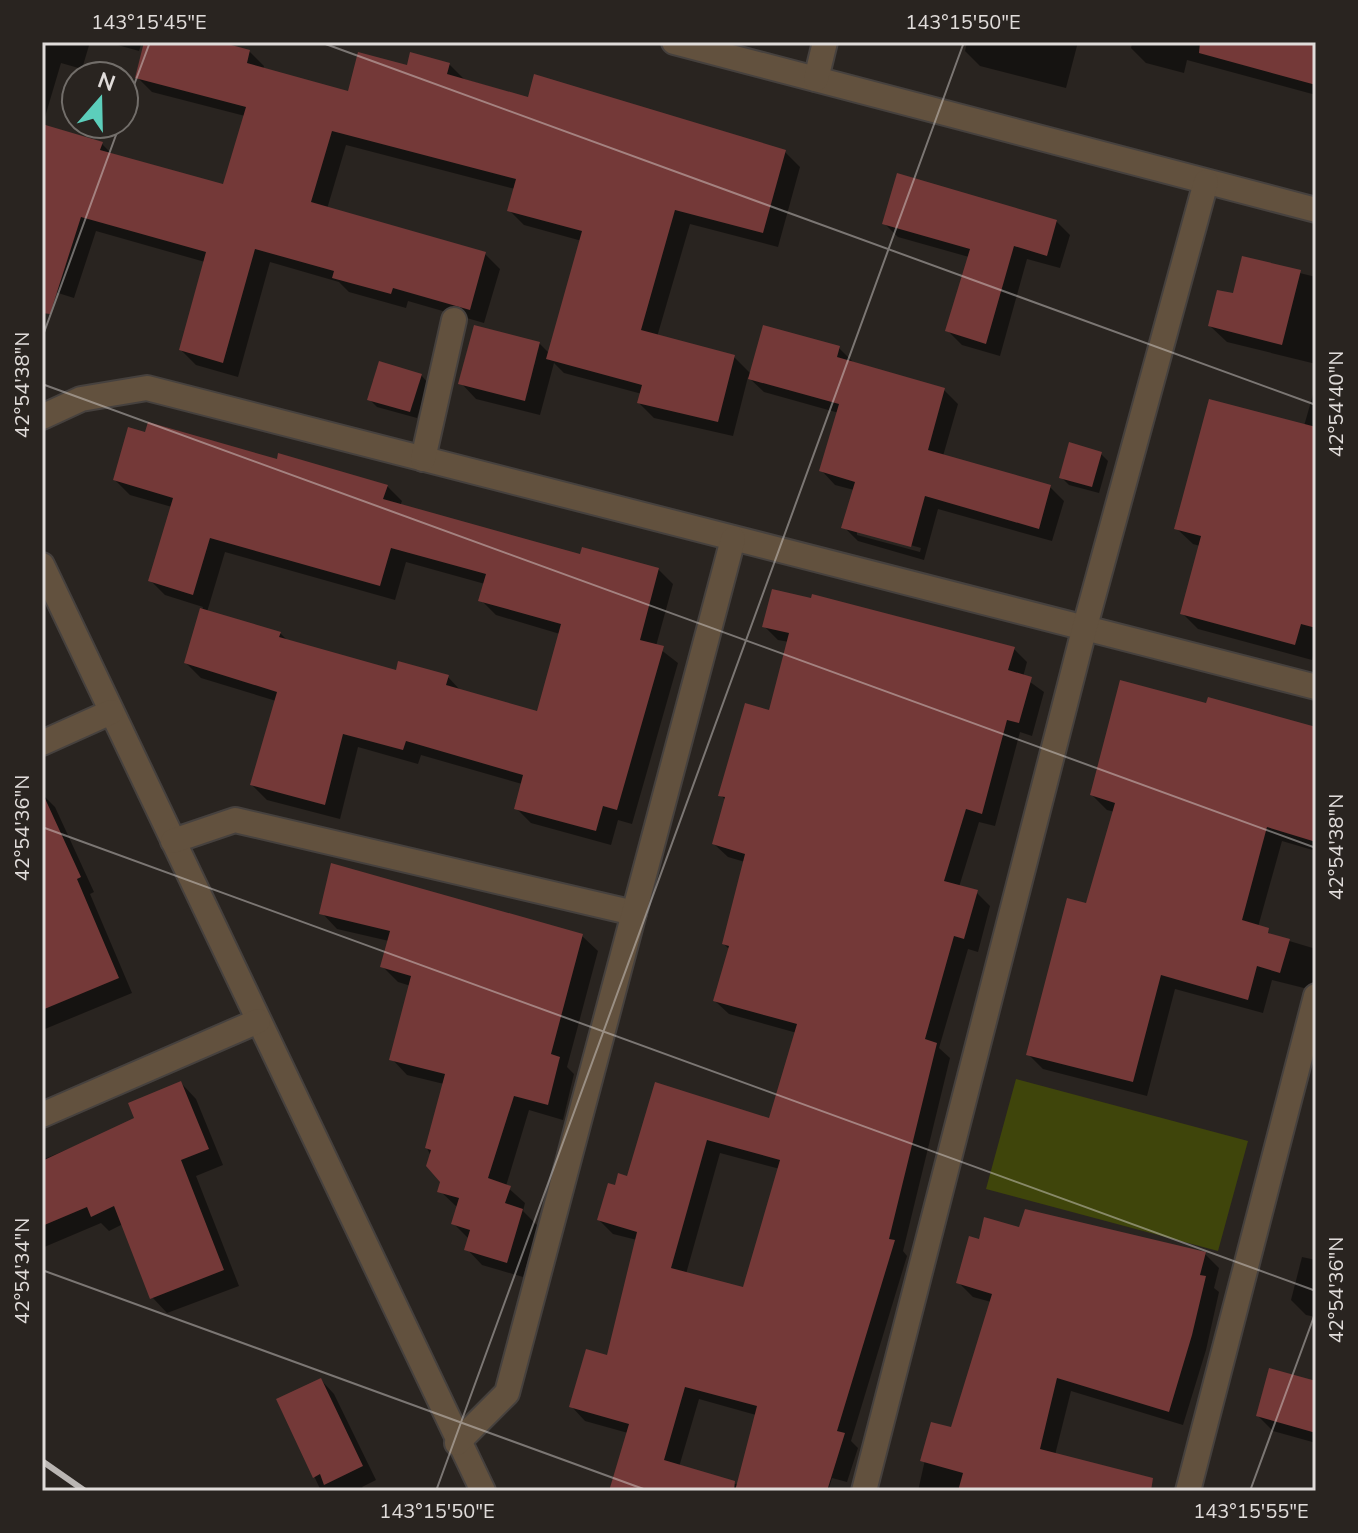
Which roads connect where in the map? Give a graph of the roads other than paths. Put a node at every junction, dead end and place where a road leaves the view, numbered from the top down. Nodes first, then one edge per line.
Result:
1 (674, 42) edge
2 (825, 42) edge
3 (816, 79) junction
4 (1206, 182) junction
5 (1316, 210) edge
6 (454, 320) dead end
7 (42, 417) edge
8 (423, 459) junction
9 (733, 539) junction
10 (42, 565) edge
11 (1084, 630) junction
12 (1316, 687) edge
13 (111, 712) junction
14 (42, 743) edge
15 (173, 841) junction
16 (634, 913) junction
17 (1316, 996) edge
18 (258, 1021) junction
19 (42, 1115) edge
20 (457, 1443) junction
21 (483, 1491) edge
22 (864, 1491) edge
23 (1188, 1491) edge

1 - 3 street
2 - 3 street
3 - 4 street
4 - 5 street
4 - 11 street
6 - 8 street
7 - 8 street
8 - 9 street
9 - 11 street
9 - 16 street
10 - 13 street
11 - 12 street
11 - 22 street
13 - 14 street
13 - 15 street
15 - 16 street
15 - 18 street
16 - 20 street
17 - 23 street
18 - 19 street
18 - 20 street
20 - 21 street

